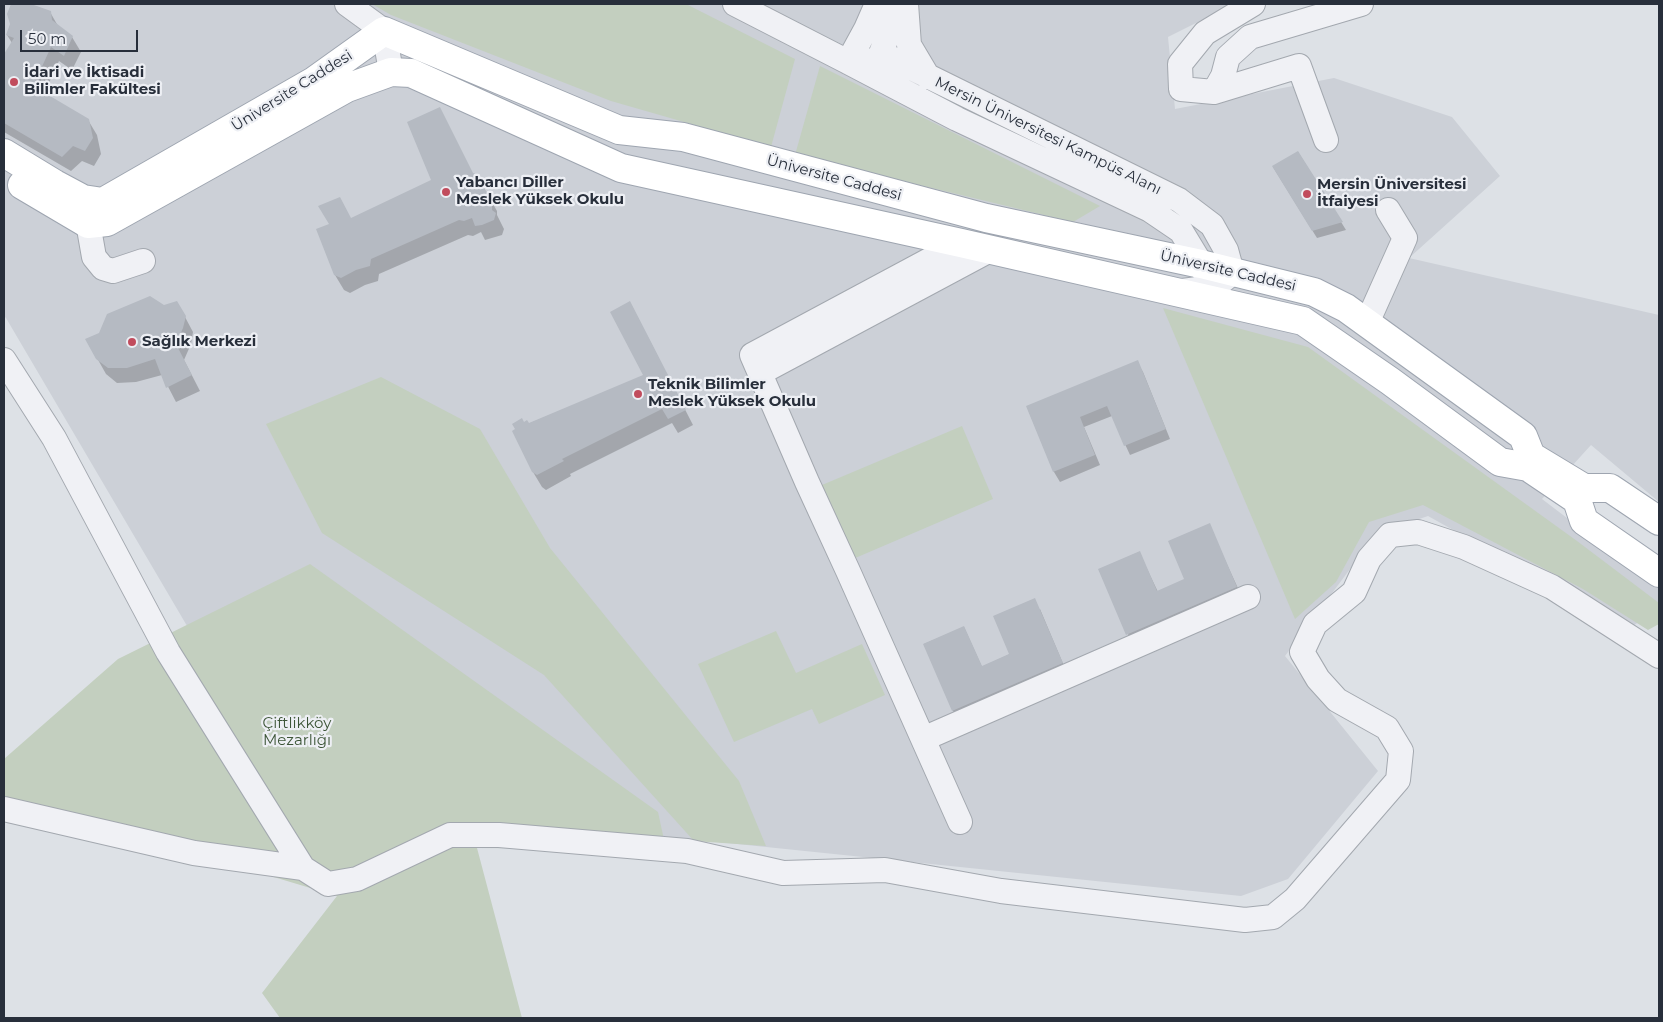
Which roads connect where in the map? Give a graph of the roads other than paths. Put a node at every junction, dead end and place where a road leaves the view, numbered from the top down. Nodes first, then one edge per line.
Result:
1 (347, 4) edge
2 (735, 4) edge
3 (877, 4) edge
4 (900, 4) edge
5 (906, 4) edge
6 (1253, 4) edge
7 (1361, 4) edge
8 (384, 32) junction
9 (881, 53) junction
10 (848, 62) junction
11 (391, 72) junction
12 (928, 77) junction
13 (1214, 92) junction
14 (1326, 140) dead end
15 (4, 153) edge
16 (4, 174) edge
17 (1388, 210) dead end
18 (86, 212) junction
19 (961, 243) junction
20 (990, 250) junction
21 (143, 261) dead end
22 (1216, 274) junction
23 (1174, 292) junction
24 (1240, 307) junction
25 (1367, 323) junction
26 (4, 360) edge
27 (760, 373) junction
28 (1659, 521) edge
29 (1659, 573) edge
30 (1248, 597) dead end
31 (1659, 656) edge
32 (924, 739) junction
33 (4, 809) edge
34 (960, 822) dead end
35 (303, 868) junction

1 - 8 street
2 - 10 street, Mersin Üniversitesi Kampüs Alanı
3 - 10 street
4 - 9 street
5 - 12 street
6 - 13 street
7 - 13 street
8 - 11 street
8 - 18 main road, Üniversite Caddesi
8 - 22 main road, Üniversite Caddesi
9 - 10 street
9 - 12 street, Mersin Üniversitesi Kampüs Alanı
10 - 22 street, Mersin Üniversitesi Kampüs Alanı
11 - 18 main road
11 - 19 main road
12 - 22 street, Mersin Üniversitesi Kampüs Alanı
13 - 14 street
15 - 18 main road, Üniversite Caddesi
16 - 18 main road
17 - 25 street
18 - 21 street
19 - 20 main road
19 - 27 street
20 - 23 main road
20 - 27 street
22 - 23 street
22 - 24 street
22 - 25 main road, Üniversite Caddesi
23 - 24 main road
24 - 29 main road
25 - 28 main road, Üniversite Caddesi
26 - 35 street
27 - 32 street
30 - 32 street
31 - 35 street
32 - 34 street
33 - 35 street

